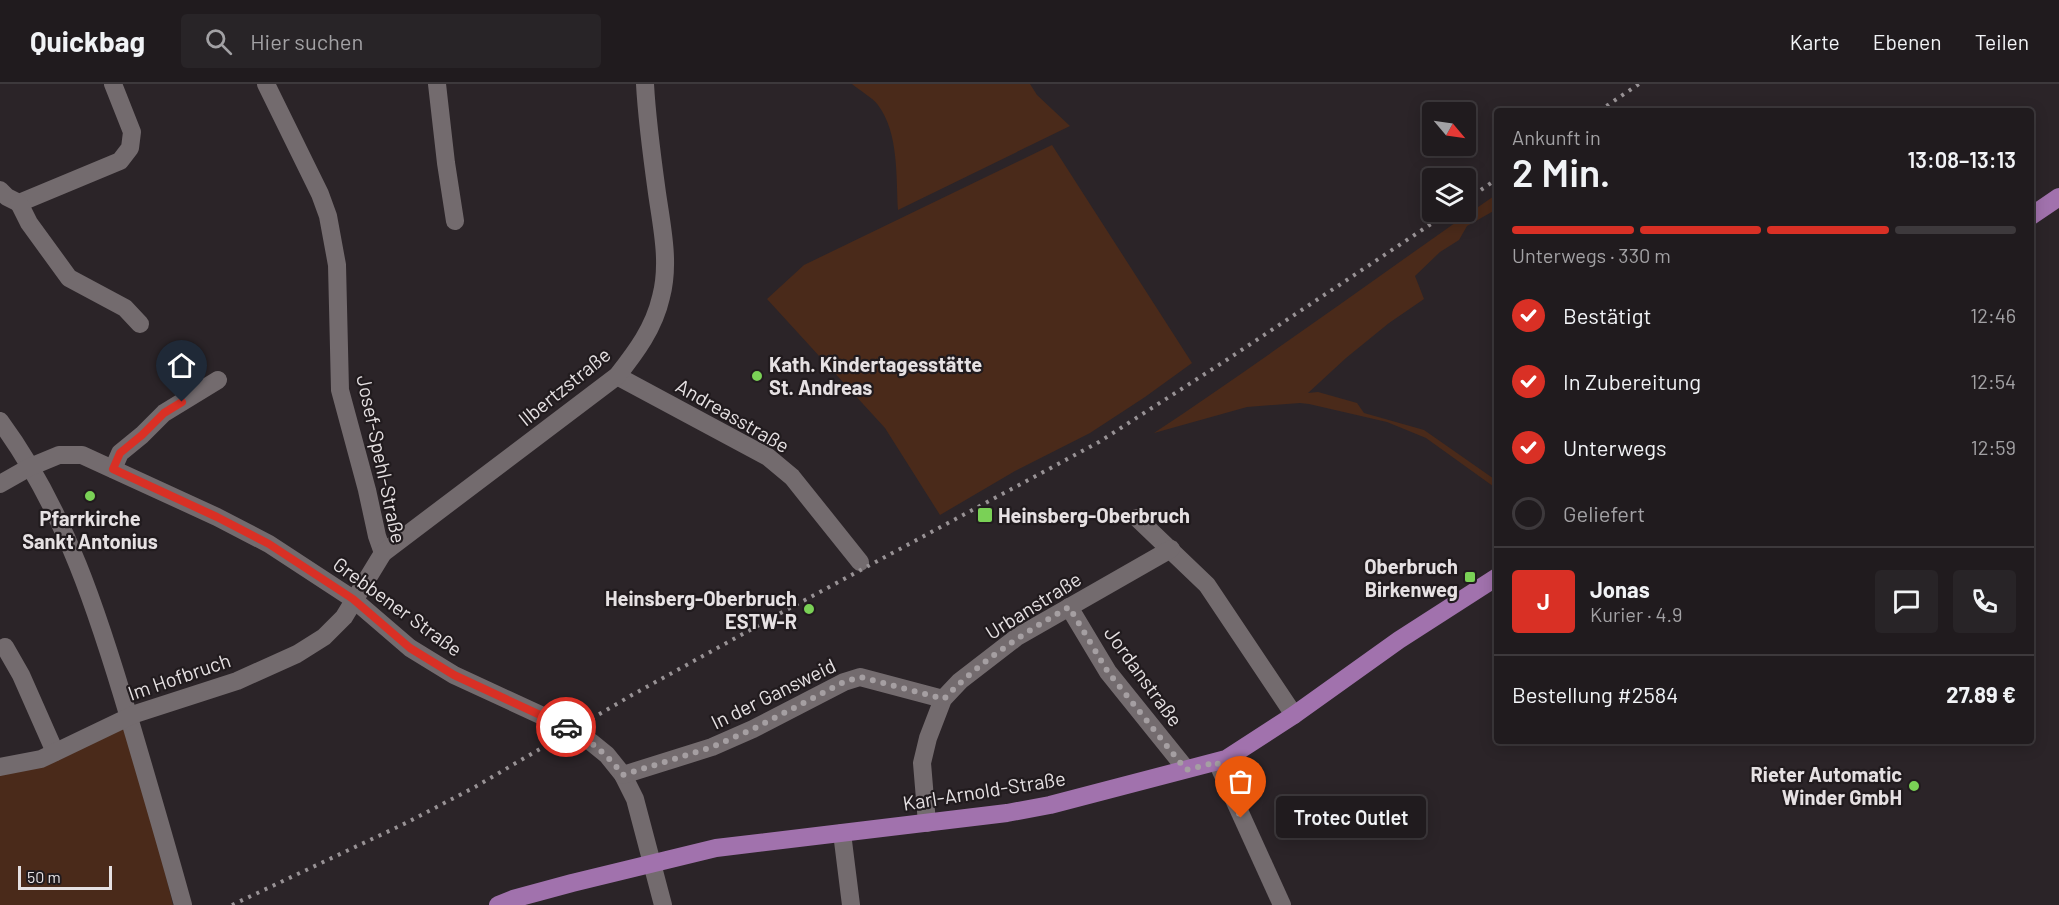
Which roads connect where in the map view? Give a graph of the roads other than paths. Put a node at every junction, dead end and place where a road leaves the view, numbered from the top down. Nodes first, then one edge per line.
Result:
1 (114, 84) edge
2 (266, 84) edge
3 (437, 84) edge
4 (645, 84) edge
5 (0, 190) edge
6 (2059, 197) edge
7 (19, 203) junction
8 (2034, 214) edge
9 (455, 221) dead end
10 (140, 324) dead end
11 (617, 376) junction
12 (218, 380) dead end
13 (0, 421) edge
14 (30, 467) junction
15 (113, 469) junction
16 (0, 484) edge
17 (1137, 518) dead end
18 (1171, 549) junction
19 (382, 553) junction
20 (860, 562) dead end
21 (1494, 579) edge
22 (353, 599) junction
23 (1069, 607) junction
24 (2, 647) edge
25 (944, 699) junction
26 (1293, 715) junction
27 (55, 752) junction
28 (1217, 762) junction
29 (0, 767) edge
30 (1186, 770) junction
31 (623, 775) junction
32 (927, 823) junction
33 (842, 833) junction
34 (652, 865) junction
35 (181, 897) edge
36 (509, 903) edge
37 (663, 905) edge
38 (851, 905) edge
39 (1282, 905) edge

1 - 7 street
2 - 19 street, Josef-Spehl-Straße
3 - 9 street
4 - 11 street, Ilbertzstraße
5 - 7 street
6 - 8 main road
7 - 10 street
11 - 19 street, Ilbertzstraße
11 - 20 street, Andreasstraße
12 - 15 street
13 - 14 street
14 - 15 street, Grebbener Straße
14 - 16 street, Grebbener Straße
14 - 35 street
15 - 22 street, Grebbener Straße
17 - 18 street
18 - 23 street, Urbanstraße
18 - 26 street
19 - 22 street, Josef-Spehl-Straße
21 - 26 main road, Karl-Arnold-Straße
22 - 27 street, Im Hofbruch
22 - 31 street, Grebbener Straße
23 - 25 street, Urbanstraße
23 - 30 street, Jordanstraße
24 - 27 street
25 - 31 street, In der Gansweid
25 - 32 street, Urbanstraße
26 - 28 main road, Karl-Arnold-Straße
27 - 29 street, Im Hofbruch
28 - 30 main road, Karl-Arnold-Straße
28 - 39 street
30 - 32 main road, Karl-Arnold-Straße
31 - 34 street, Grebbener Straße
32 - 33 main road, Karl-Arnold-Straße
33 - 34 main road, Karl-Arnold-Straße
33 - 38 street
34 - 36 main road, Karl-Arnold-Straße
34 - 37 street, Grebbener Straße

